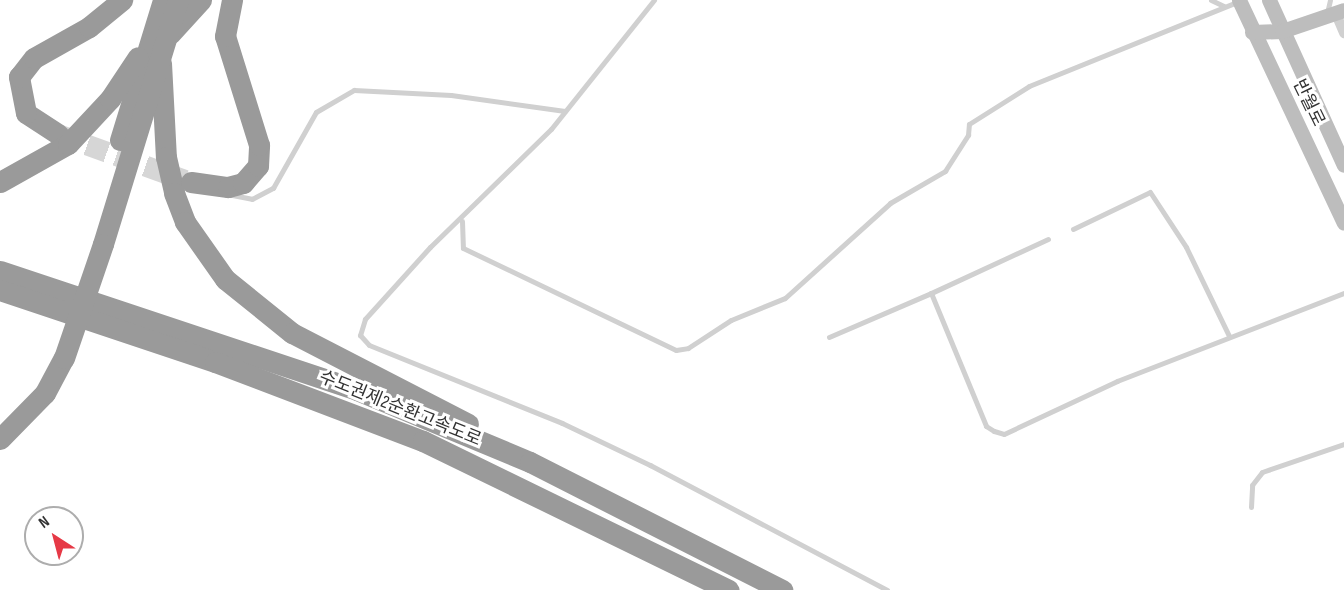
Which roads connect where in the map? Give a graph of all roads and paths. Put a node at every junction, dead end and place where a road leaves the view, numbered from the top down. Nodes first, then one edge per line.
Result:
1 (122, 0) edge
2 (159, 0) edge
3 (184, 0) edge
4 (195, 0) edge
5 (201, 0) edge
6 (231, 0) edge
7 (654, 0) edge
8 (1211, 0) edge
9 (1240, 0) edge
10 (1269, 0) edge
11 (1224, 6) junction
12 (1337, 8) edge
13 (1282, 31) junction
14 (1252, 32) junction
15 (158, 33) junction
16 (1344, 33) edge
17 (161, 63) junction
18 (565, 111) junction
19 (58, 134) tunnel mouth
20 (1344, 165) edge
21 (0, 182) edge
22 (200, 183) joint
23 (462, 221) junction
24 (1344, 223) edge
25 (1073, 229) dead end
26 (1048, 239) dead end
27 (96, 241) junction
28 (0, 271) edge
29 (0, 290) edge
30 (931, 293) junction
31 (1344, 293) edge
32 (1229, 336) junction
33 (829, 337) dead end
34 (58, 355) junction
35 (0, 422) edge
36 (0, 439) edge
37 (1344, 444) edge
38 (530, 462) junction
39 (1251, 507) dead end
40 (729, 590) edge
41 (782, 590) edge
42 (887, 590) edge

1 - 19 highway
2 - 15 highway
3 - 15 highway
4 - 15 highway
5 - 15 highway
6 - 22 highway
7 - 18 lane
8 - 11 lane
9 - 11 lane
9 - 14 main road, 반월로
10 - 13 main road, 반월로
11 - 23 lane
12 - 13 main road
12 - 16 street
13 - 14 main road
13 - 20 main road, 반월로
14 - 24 main road, 반월로
15 - 17 highway
15 - 21 highway
15 - 27 highway
17 - 27 highway
17 - 38 highway
18 - 22 lane
18 - 23 lane
23 - 42 lane
25 - 32 lane
26 - 30 lane
27 - 34 highway, bridge
28 - 38 highway, 수도권제2순환고속도로
29 - 40 highway, 수도권제2순환고속도로
30 - 32 lane
30 - 33 lane
31 - 32 lane
34 - 35 highway
34 - 36 highway
37 - 39 lane
38 - 41 highway, 수도권제2순환고속도로

